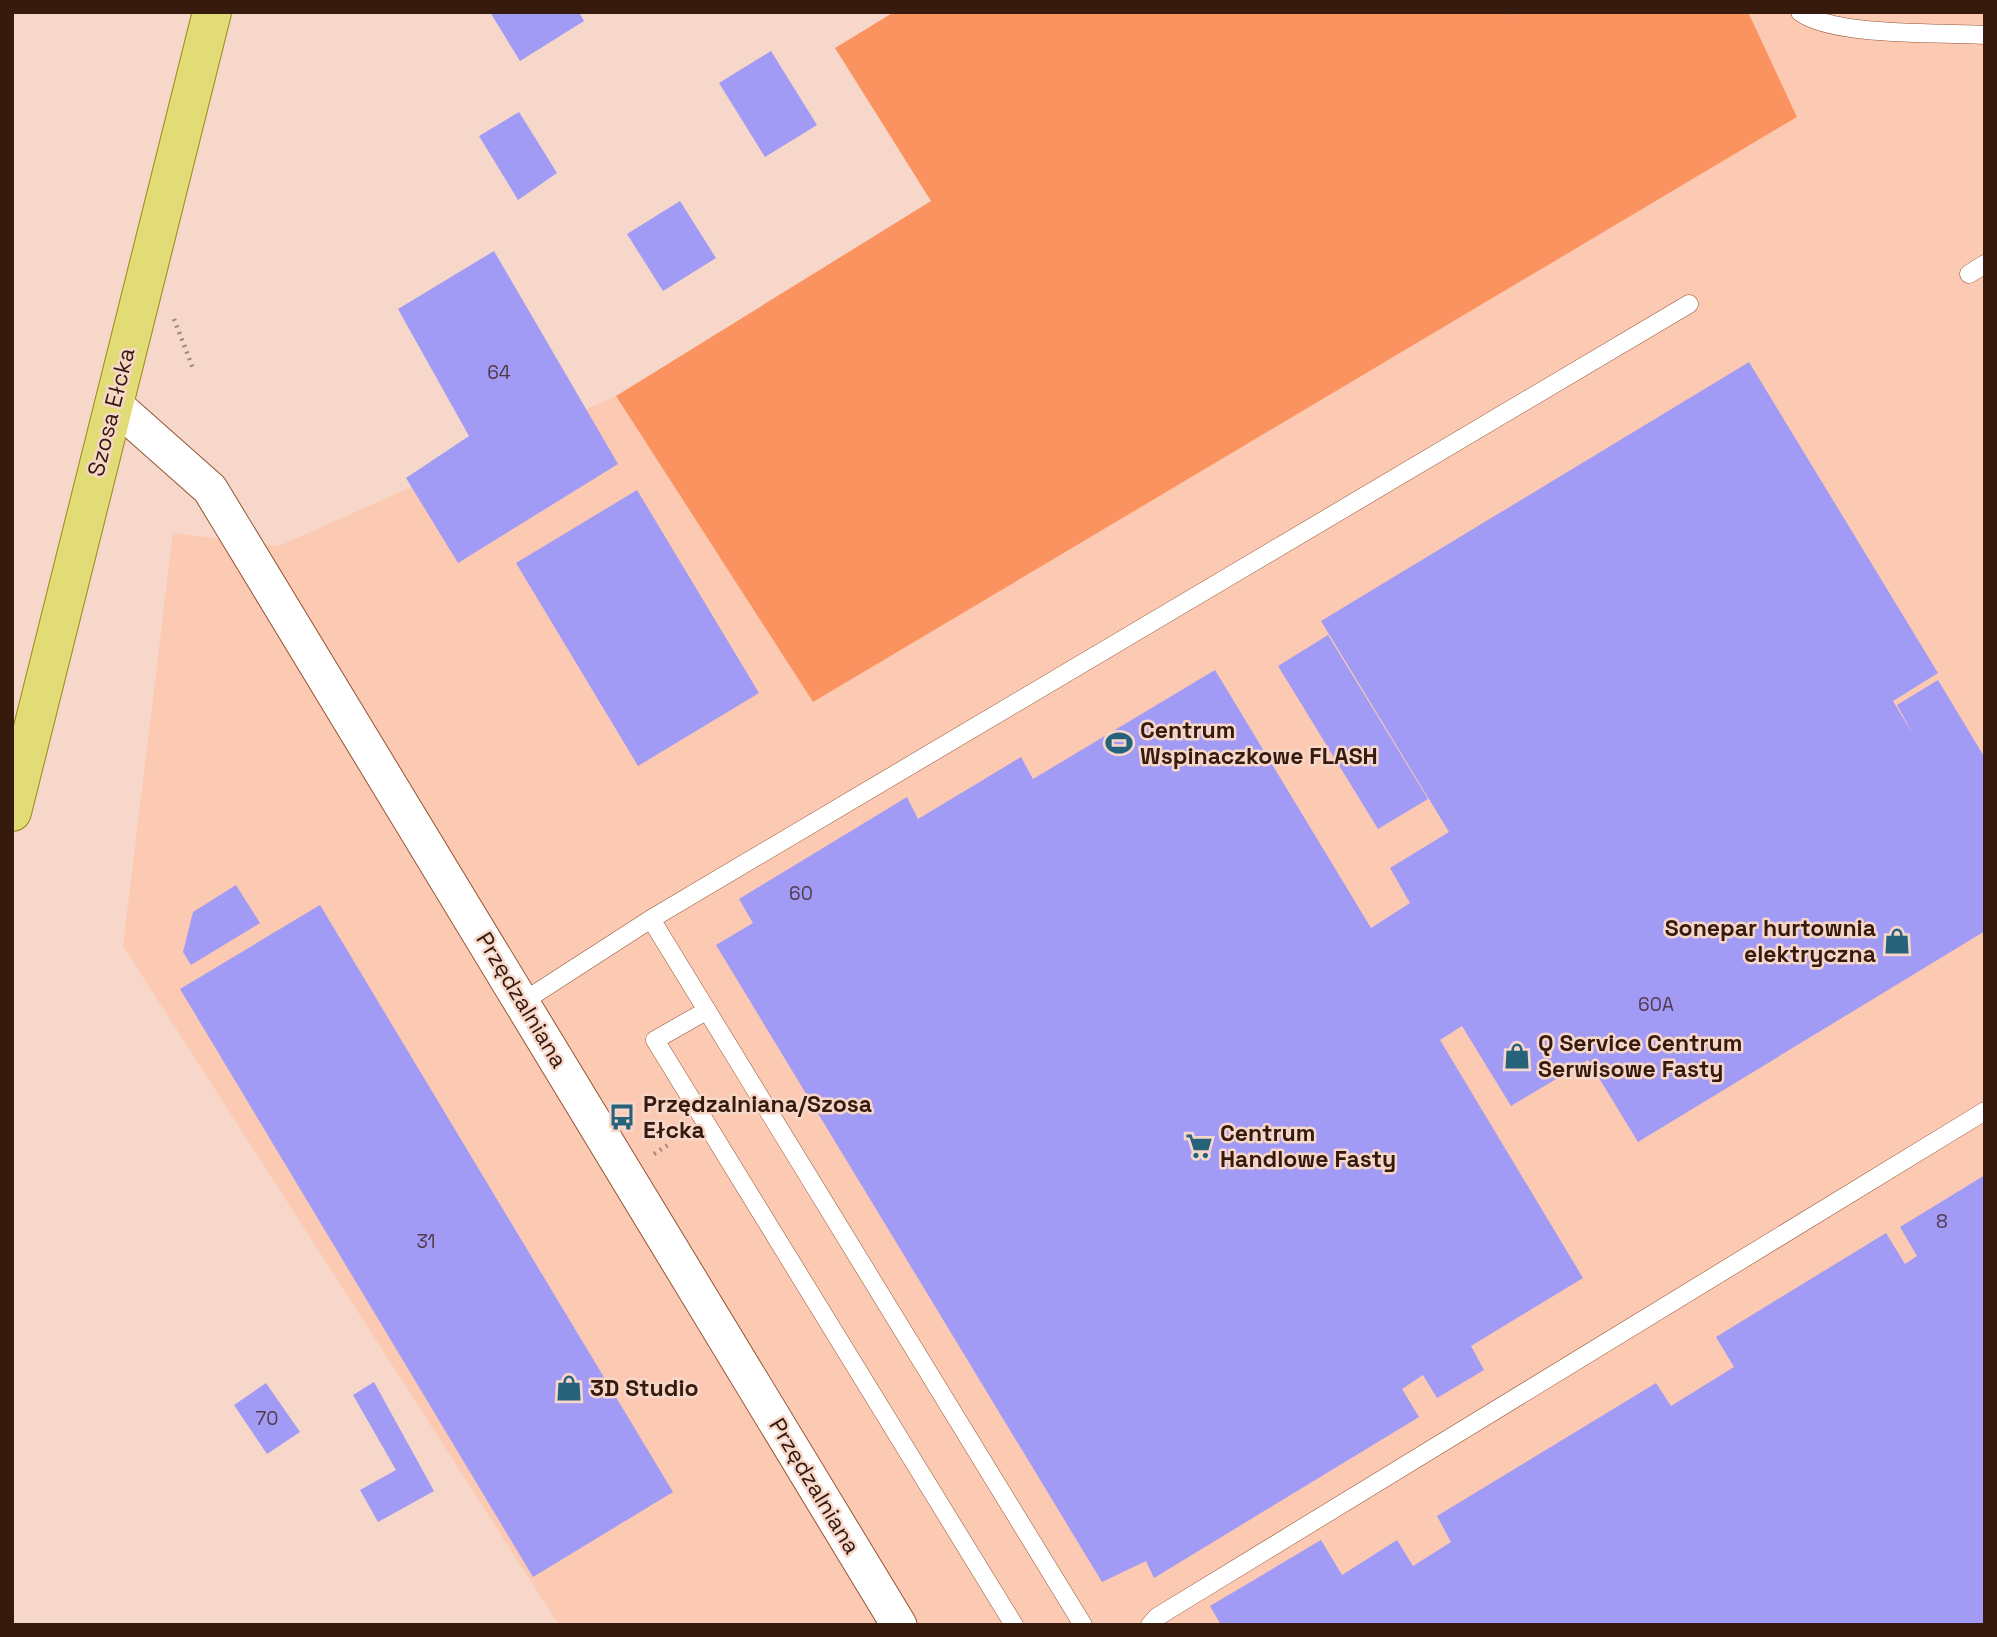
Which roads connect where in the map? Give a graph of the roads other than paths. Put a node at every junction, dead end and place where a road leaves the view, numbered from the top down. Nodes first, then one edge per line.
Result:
1 (212, 12) edge
2 (1800, 12) edge
3 (1985, 34) edge
4 (1985, 264) edge
5 (1969, 274) dead end
6 (1689, 304) dead end
7 (113, 403) junction
8 (12, 811) edge
9 (651, 919) junction
10 (524, 1001) junction
11 (706, 1011) junction
12 (1985, 1111) edge
13 (899, 1625) edge
14 (1014, 1625) edge
15 (1083, 1625) edge
16 (1150, 1625) edge

1 - 7 main road, Szosa Ełcka
2 - 3 lane
4 - 5 lane
6 - 9 lane
7 - 8 main road, Szosa Ełcka
7 - 10 street, Przędzalniana
9 - 10 lane
9 - 11 lane
10 - 13 street, Przędzalniana
11 - 14 lane
11 - 15 lane
12 - 16 lane

